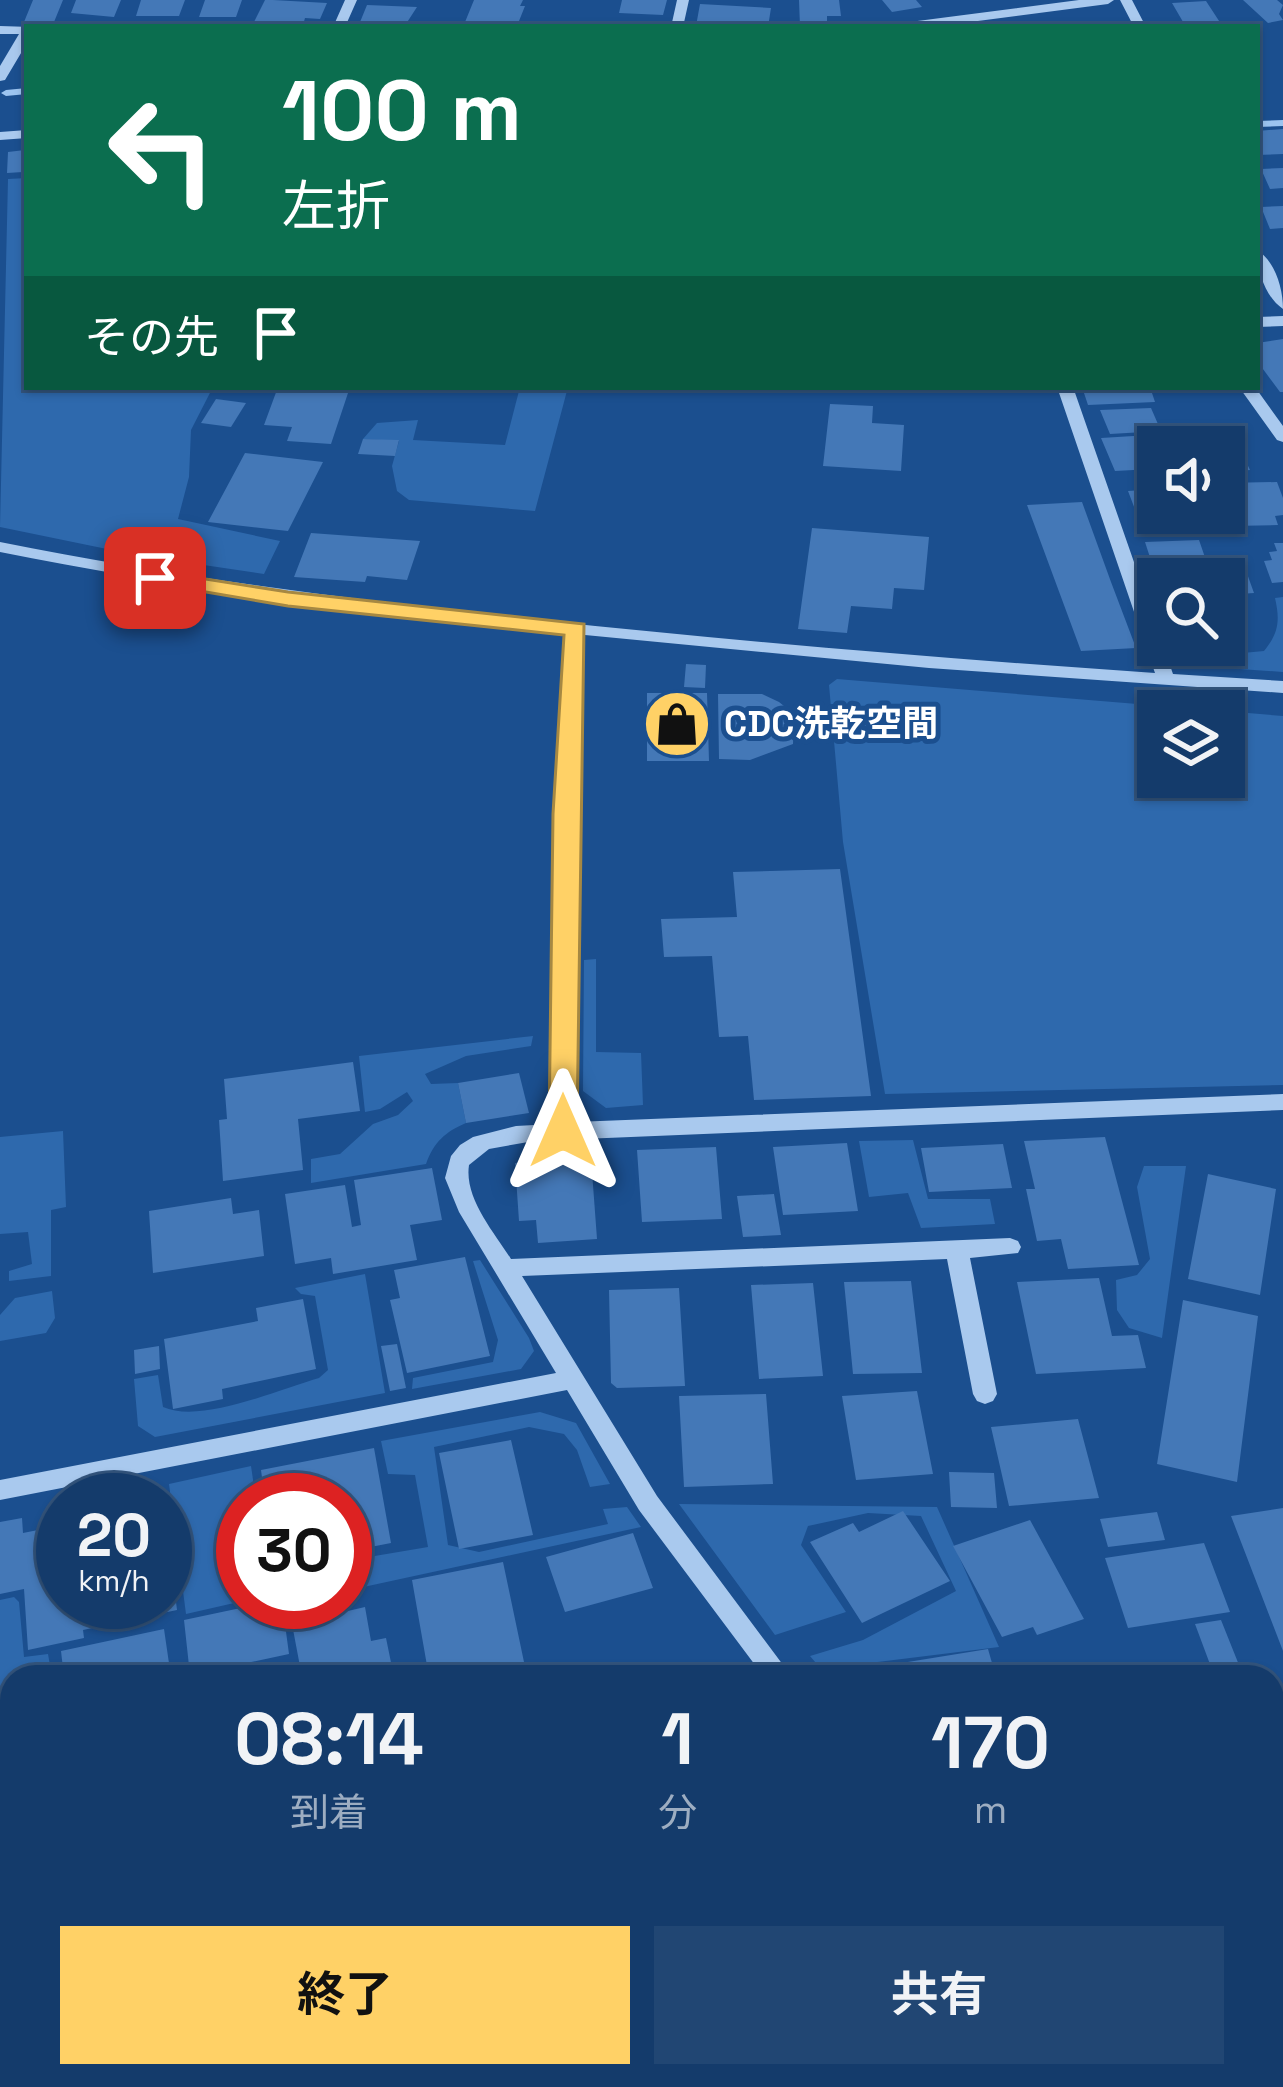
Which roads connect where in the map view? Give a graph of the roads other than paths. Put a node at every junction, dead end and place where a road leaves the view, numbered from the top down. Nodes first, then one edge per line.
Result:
1 (1108, 0) edge
2 (935, 24) edge
3 (24, 36) edge
4 (0, 77) edge
5 (1260, 260) edge
6 (1283, 304) edge
7 (1067, 390) edge
8 (1248, 390) edge
9 (1283, 437) edge
10 (0, 547) edge
11 (576, 629) junction
12 (1166, 680) junction
13 (1283, 687) edge
14 (1283, 1102) edge
15 (563, 1131) junction
16 (1010, 1247) dead end
17 (957, 1249) junction
18 (506, 1268) junction
19 (573, 1379) junction
20 (985, 1394) dead end
21 (0, 1490) edge
22 (770, 1665) edge

1 - 2 street
3 - 4 street
5 - 6 street
7 - 12 street
8 - 9 street
10 - 11 street
11 - 12 street
11 - 15 street
12 - 13 street
14 - 15 street
15 - 18 street
16 - 17 street
17 - 18 street
17 - 20 street
18 - 19 street
19 - 21 street
19 - 22 street

